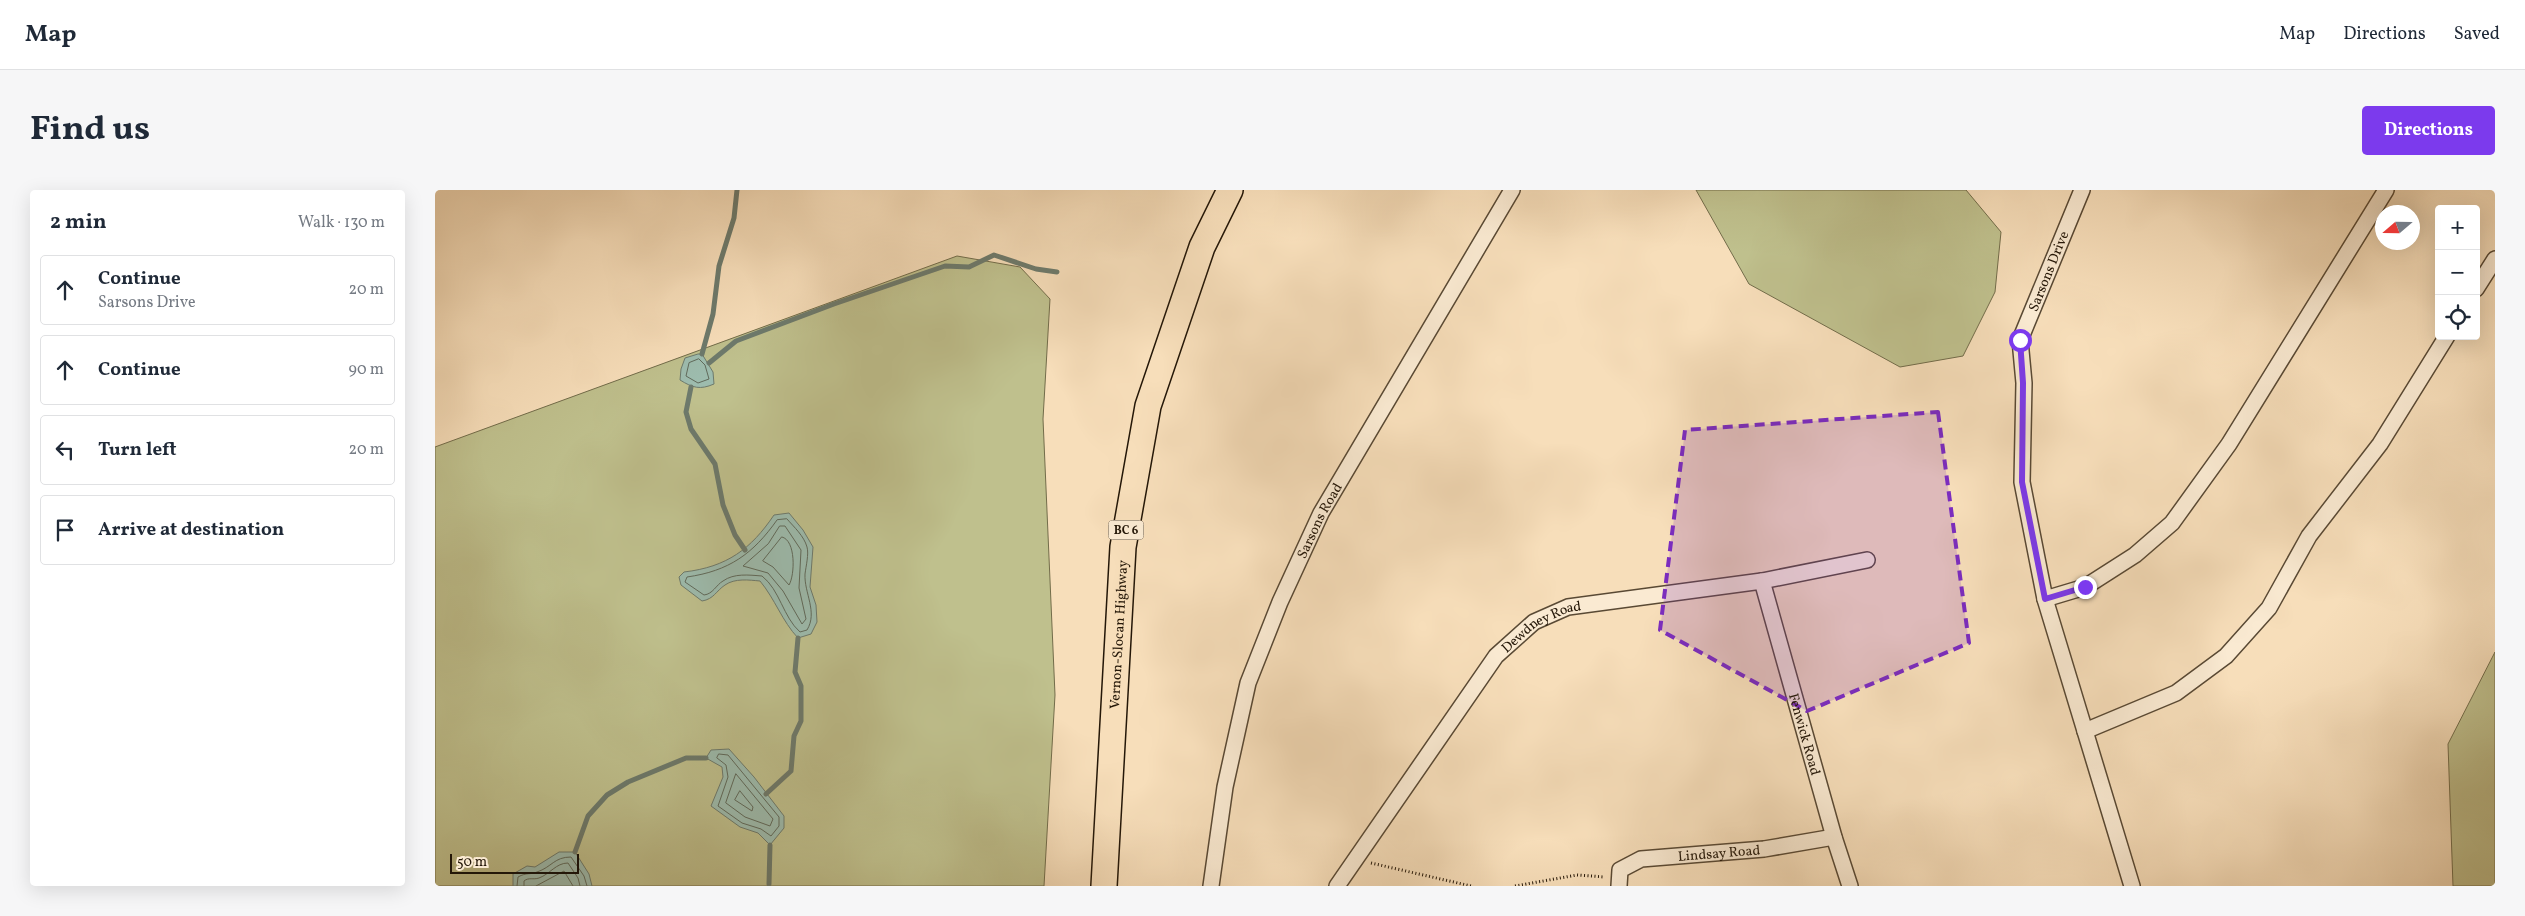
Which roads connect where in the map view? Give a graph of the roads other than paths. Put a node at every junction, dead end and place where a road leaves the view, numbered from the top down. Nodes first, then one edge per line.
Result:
1 (1230, 190) edge
2 (1512, 190) edge
3 (2082, 190) edge
4 (2386, 190) edge
5 (2495, 259) edge
6 (2480, 283) edge
7 (2444, 340) edge
8 (1867, 560) dead end
9 (1761, 581) junction
10 (2045, 599) junction
11 (2085, 731) junction
12 (1834, 837) junction
13 (1104, 886) edge
14 (1211, 886) edge
15 (1337, 886) edge
16 (1619, 886) edge
17 (1850, 886) edge
18 (2132, 886) edge

1 - 13 main road, Vernon-Slocan Highway / BC 6
2 - 14 street, Sarsons Road
3 - 10 street, Sarsons Drive
4 - 10 street
5 - 6 street
7 - 11 street
8 - 9 street, Dewdney Road
9 - 12 street, Fenwick Road
9 - 15 street, Dewdney Road
10 - 11 street, Sarsons Drive
11 - 18 street, Sarsons Drive
12 - 16 street, Lindsay Road
12 - 17 street, Fenwick Road

